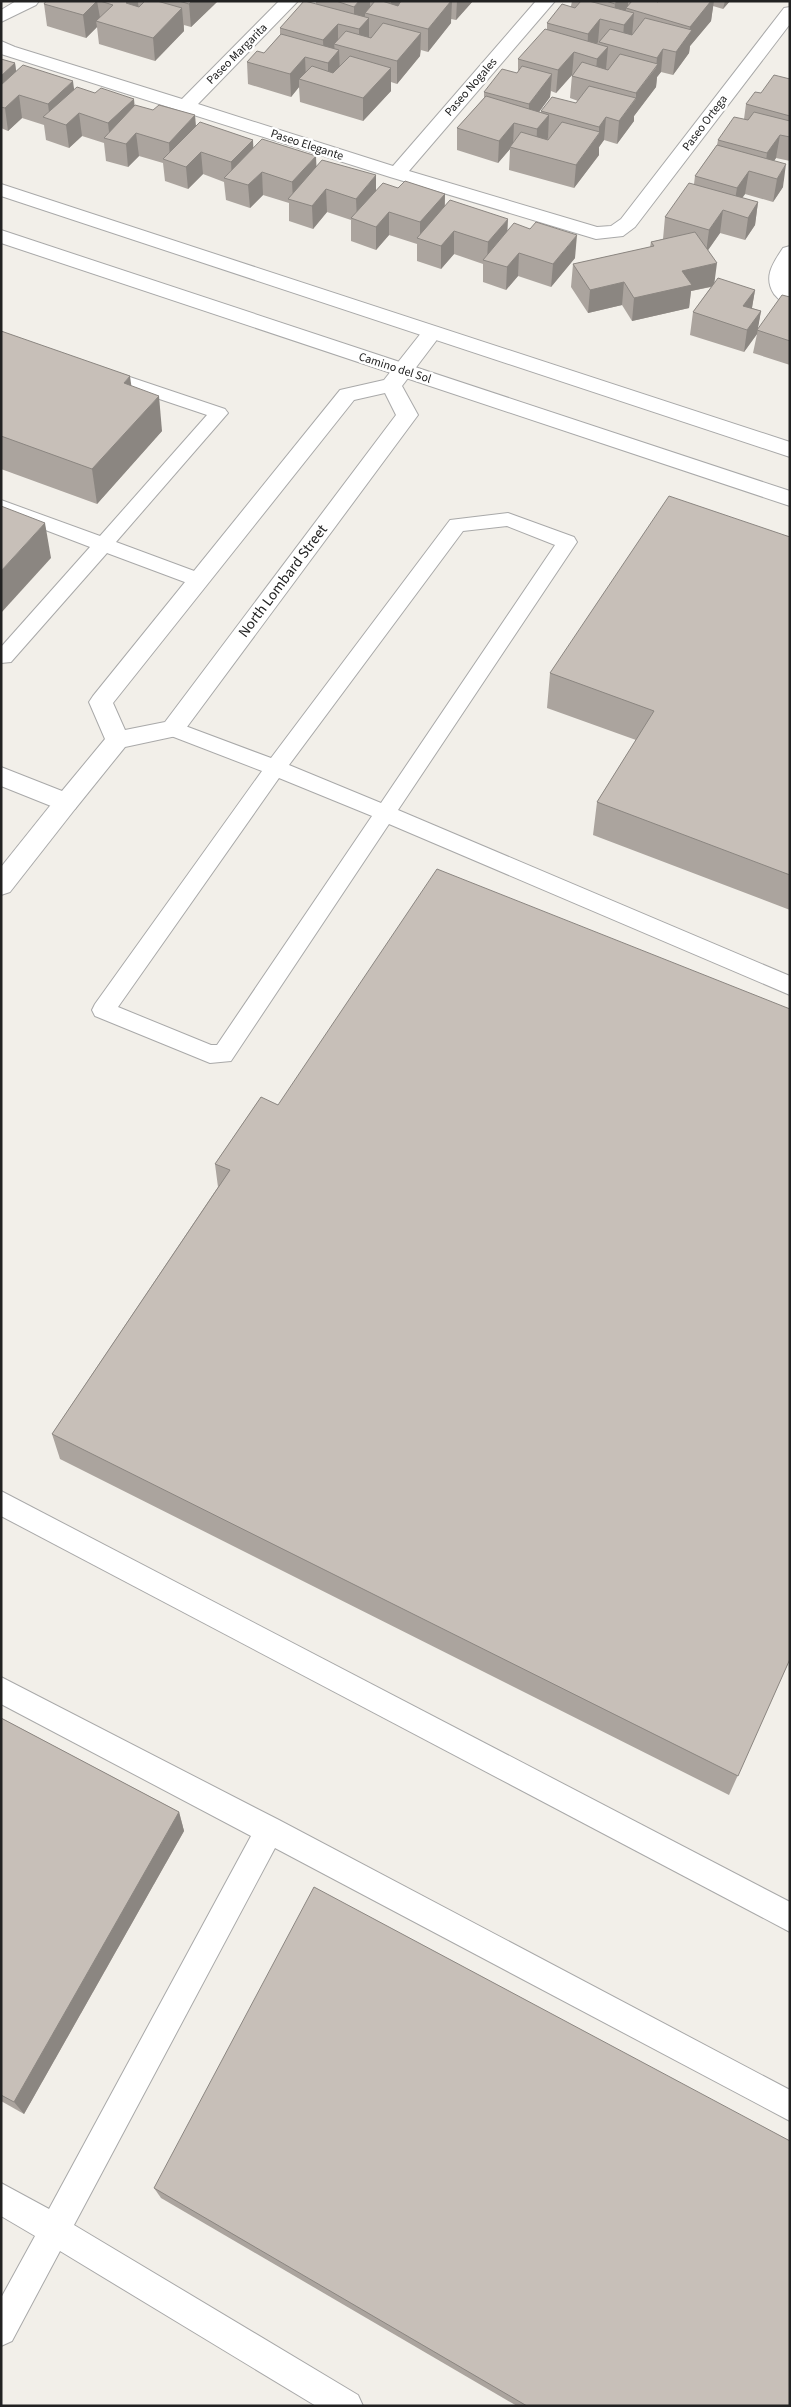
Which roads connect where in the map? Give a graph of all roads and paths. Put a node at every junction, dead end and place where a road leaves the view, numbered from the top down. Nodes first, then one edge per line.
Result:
1 (30, 1) edge
2 (289, 1) edge
3 (546, 1) edge
4 (790, 12) edge
5 (1, 17) edge
6 (1, 46) edge
7 (186, 106) junction
8 (397, 173) junction
9 (1, 190) edge
10 (616, 232) joint
11 (1, 236) edge
12 (790, 252) edge
13 (790, 299) edge
14 (432, 333) junction
15 (86, 368) edge
16 (396, 378) junction
17 (790, 450) edge
18 (790, 499) edge
19 (1, 506) edge
20 (103, 545) junction
21 (198, 580) junction
22 (1, 656) edge
23 (173, 728) junction
24 (117, 740) junction
25 (275, 768) junction
26 (1, 776) edge
27 (66, 803) junction
28 (385, 814) junction
29 (1, 885) edge
30 (790, 986) edge
31 (1, 1503) edge
32 (1, 1690) edge
33 (269, 1830) junction
34 (790, 1918) edge
35 (790, 2106) edge
36 (1, 2198) edge
37 (54, 2232) junction
38 (1, 2330) edge
39 (347, 2406) edge

1 - 5 street
2 - 7 street, Paseo Margarita
3 - 8 street, Paseo Nogales
4 - 10 street, Paseo Ortega
6 - 7 street, Paseo Elegante
7 - 8 street, Paseo Elegante
8 - 10 street, Paseo Elegante
9 - 14 street
11 - 16 street, Camino del Sol
12 - 13 street
14 - 16 street
14 - 17 street
15 - 20 lane
16 - 18 street, Camino del Sol
16 - 21 street
16 - 23 street, North Lombard Street
19 - 20 lane
20 - 21 lane
20 - 22 lane
21 - 24 street
23 - 24 street
23 - 25 lane
24 - 27 street
25 - 28 lane
25 - 28 lane
25 - 28 lane
26 - 27 street
27 - 29 street
28 - 30 lane
31 - 34 lane
32 - 33 lane
33 - 35 lane
33 - 37 lane
36 - 37 lane
37 - 38 lane
37 - 39 lane

